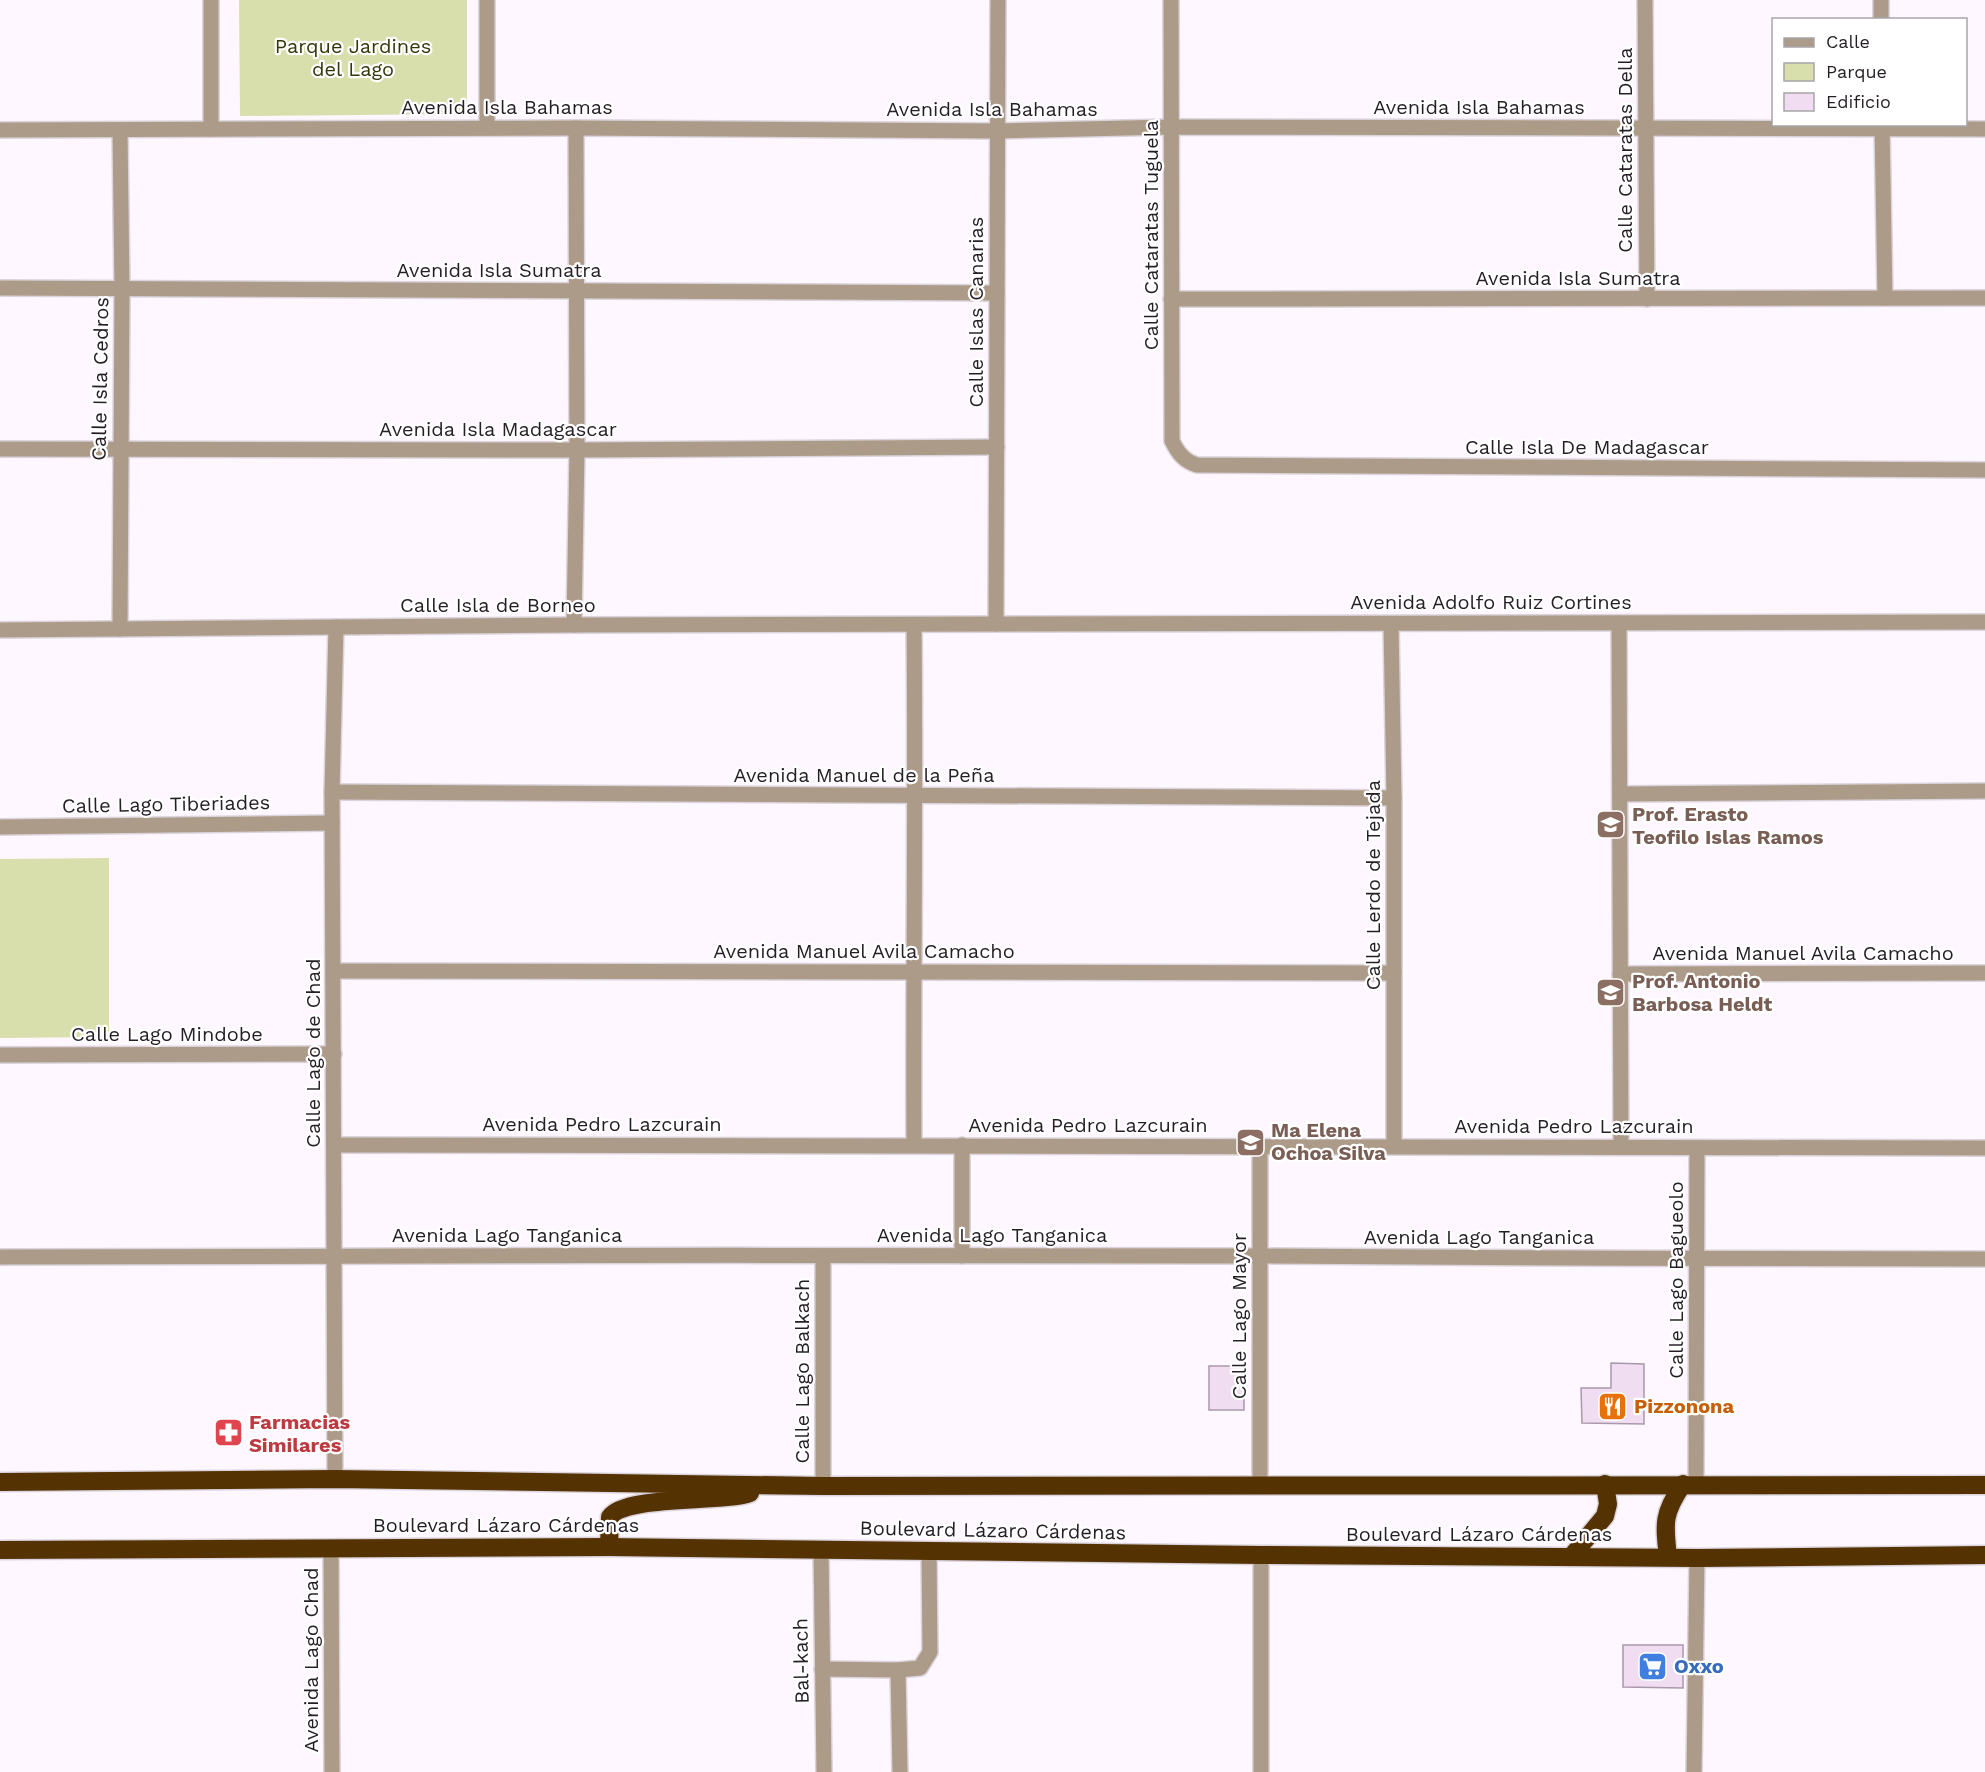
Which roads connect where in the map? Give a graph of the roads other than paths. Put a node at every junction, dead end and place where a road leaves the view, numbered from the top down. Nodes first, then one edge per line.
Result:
1 (212, 0) edge
2 (487, 0) edge
3 (998, 0) edge
4 (1171, 0) edge
5 (1645, 0) edge
6 (1881, 0) edge
7 (1881, 18) edge
8 (1171, 127) junction
9 (1882, 127) edge
10 (487, 128) junction
11 (576, 128) junction
12 (1646, 128) junction
13 (211, 129) junction
14 (1985, 129) edge
15 (0, 130) edge
16 (120, 130) junction
17 (998, 132) junction
18 (0, 288) edge
19 (122, 289) junction
20 (575, 291) junction
21 (997, 293) junction
22 (1885, 298) junction
23 (1985, 298) edge
24 (1171, 299) junction
25 (1647, 299) junction
26 (997, 447) junction
27 (0, 449) edge
28 (577, 450) junction
29 (120, 451) junction
30 (1189, 463) joint
31 (1985, 470) edge
32 (1985, 622) edge
33 (1619, 623) junction
34 (996, 624) junction
35 (1391, 624) junction
36 (574, 625) junction
37 (915, 625) junction
38 (336, 627) junction
39 (120, 629) junction
40 (0, 630) edge
41 (1985, 791) edge
42 (332, 792) junction
43 (1620, 794) junction
44 (916, 796) junction
45 (1394, 798) junction
46 (332, 824) junction
47 (0, 827) edge
48 (333, 971) junction
49 (913, 972) junction
50 (1394, 973) junction
51 (1985, 973) edge
52 (1620, 974) junction
53 (334, 1054) junction
54 (0, 1055) edge
55 (334, 1145) junction
56 (915, 1145) junction
57 (962, 1145) junction
58 (1394, 1146) junction
59 (1260, 1147) junction
60 (1621, 1147) junction
61 (1697, 1148) junction
62 (1985, 1148) edge
63 (335, 1255) junction
64 (962, 1256) junction
65 (0, 1257) edge
66 (823, 1257) junction
67 (1261, 1257) junction
68 (1985, 1259) edge
69 (1697, 1260) junction
70 (335, 1479) junction
71 (0, 1482) edge
72 (1605, 1484) junction
73 (1690, 1484) junction
74 (775, 1485) junction
75 (1985, 1485) edge
76 (823, 1486) junction
77 (1260, 1486) junction
78 (609, 1547) junction
79 (331, 1548) junction
80 (0, 1550) edge
81 (821, 1550) junction
82 (929, 1552) junction
83 (1261, 1555) junction
84 (1985, 1555) edge
85 (1571, 1557) junction
86 (1668, 1557) junction
87 (1697, 1558) junction
88 (822, 1669) junction
89 (898, 1670) junction
90 (332, 1772) edge
91 (824, 1772) edge
92 (900, 1772) edge
93 (1261, 1772) edge
94 (1694, 1772) edge

1 - 13 street
2 - 10 street
3 - 17 street, Calle Islas Canarias
4 - 8 street, Calle Cataratas Tuguela
5 - 12 street, Calle Cataratas Della
6 - 7 street
8 - 12 street, Avenida Isla Bahamas
8 - 17 street, Avenida Isla Bahamas
8 - 24 street, Calle Cataratas Tuguela
9 - 12 street, Avenida Isla Bahamas
9 - 14 street, Avenida Isla Bahamas
9 - 22 street
10 - 11 street, Avenida Isla Bahamas
10 - 13 street, Avenida Isla Bahamas
11 - 17 street, Avenida Isla Bahamas
11 - 20 street
12 - 25 street, Calle Cataratas Della
13 - 16 street, Avenida Isla Bahamas
15 - 16 street, Avenida Isla Bahamas
16 - 19 street, Calle Isla Cedros
17 - 21 street, Calle Islas Canarias
18 - 19 street, Avenida Isla Sumatra
19 - 20 street, Avenida Isla Sumatra
19 - 29 street, Calle Isla Cedros
20 - 21 street, Avenida Isla Sumatra
20 - 28 street
21 - 26 street, Calle Islas Canarias
22 - 23 street, Avenida Isla Sumatra
22 - 25 street, Avenida Isla Sumatra
24 - 25 street, Avenida Isla Sumatra
24 - 30 street, Calle Cataratas Tuguela
26 - 28 street, Avenida Isla Madagascar
26 - 34 street, Calle Islas Canarias
27 - 29 street, Avenida Isla Madagascar
28 - 29 street, Avenida Isla Madagascar
28 - 36 street
29 - 39 street, Calle Isla Cedros
30 - 31 street, Calle Isla De Madagascar
32 - 33 street, Avenida Adolfo Ruiz Cortines
33 - 35 street, Avenida Adolfo Ruiz Cortines
33 - 43 street
34 - 35 street, Avenida Adolfo Ruiz Cortines
34 - 37 street, Calle Isla de Borneo
35 - 45 street, Calle Lerdo de Tejada
36 - 37 street, Calle Isla de Borneo
36 - 38 street, Calle Isla de Borneo
37 - 44 street
38 - 39 street, Calle Isla de Borneo
38 - 42 street, Calle Lago de Chad
39 - 40 street, Calle Isla de Borneo
41 - 43 street
42 - 44 street, Avenida Manuel de la Peña
42 - 46 street, Calle Lago de Chad
43 - 52 street
44 - 45 street, Avenida Manuel de la Peña
44 - 49 street
45 - 50 street, Calle Lerdo de Tejada
46 - 47 street, Calle Lago Tiberiades
46 - 48 street, Calle Lago de Chad
48 - 49 street, Avenida Manuel Avila Camacho
48 - 53 street, Calle Lago de Chad
49 - 50 street, Avenida Manuel Avila Camacho
49 - 56 street
50 - 58 street, Calle Lerdo de Tejada
51 - 52 street, Avenida Manuel Avila Camacho
52 - 60 street
53 - 54 street, Calle Lago Mindobe
53 - 55 street, Calle Lago de Chad
55 - 56 street, Avenida Pedro Lazcurain
55 - 63 street, Calle Lago de Chad
56 - 57 street, Avenida Pedro Lazcurain
57 - 59 street, Avenida Pedro Lazcurain
57 - 64 street
58 - 59 street, Avenida Pedro Lazcurain
58 - 60 street, Avenida Pedro Lazcurain
59 - 67 street, Calle Lago Mayor
60 - 61 street, Avenida Pedro Lazcurain
61 - 62 street, Avenida Pedro Lazcurain
61 - 69 street, Calle Lago Bagueolo
63 - 65 street, Avenida Lago Tanganica
63 - 66 street, Avenida Lago Tanganica
63 - 70 street, Calle Lago de Chad
64 - 66 street, Avenida Lago Tanganica
64 - 67 street, Avenida Lago Tanganica
66 - 76 street, Calle Lago Balkach
67 - 69 street, Avenida Lago Tanganica
67 - 77 street, Calle Lago Mayor
68 - 69 street, Avenida Lago Tanganica
69 - 73 street, Calle Lago Bagueolo
70 - 71 highway
70 - 74 highway
72 - 73 highway
72 - 77 highway
72 - 85 highway
73 - 75 highway
73 - 86 highway
74 - 76 highway
74 - 78 highway
76 - 77 highway
78 - 79 highway, Boulevard Lázaro Cárdenas
78 - 81 highway, Boulevard Lázaro Cárdenas
79 - 80 highway, Boulevard Lázaro Cárdenas
79 - 90 street, Avenida Lago Chad
81 - 82 highway, Boulevard Lázaro Cárdenas
81 - 88 street, Bal-kach
82 - 83 highway, Boulevard Lázaro Cárdenas
82 - 89 street
83 - 85 highway, Boulevard Lázaro Cárdenas
83 - 93 street
84 - 87 highway, Boulevard Lázaro Cárdenas
85 - 86 highway, Boulevard Lázaro Cárdenas
86 - 87 highway, Boulevard Lázaro Cárdenas
87 - 94 street
88 - 89 street
88 - 91 street, Bal-kach
89 - 92 street

